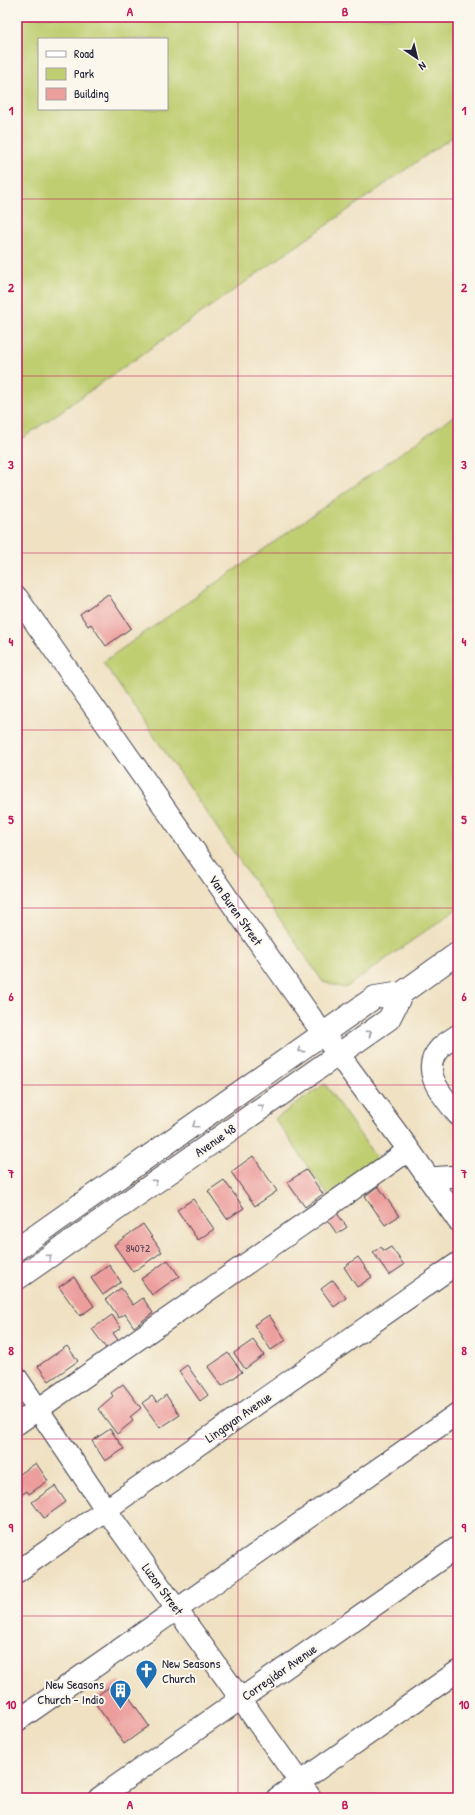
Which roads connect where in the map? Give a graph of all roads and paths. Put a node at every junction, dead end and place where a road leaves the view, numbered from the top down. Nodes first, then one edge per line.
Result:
1 (17, 597) edge
2 (458, 953) edge
3 (402, 993) junction
4 (323, 1034) junction
5 (458, 1036) edge
6 (338, 1055) junction
7 (458, 1115) edge
8 (409, 1150) junction
9 (458, 1176) edge
10 (429, 1178) junction
11 (458, 1220) edge
12 (17, 1249) edge
13 (458, 1263) edge
14 (17, 1279) edge
15 (17, 1378) edge
16 (38, 1409) junction
17 (458, 1413) edge
18 (17, 1424) edge
19 (106, 1510) junction
20 (458, 1547) edge
21 (17, 1572) edge
22 (177, 1609) junction
23 (458, 1671) edge
24 (242, 1698) junction
25 (17, 1721) edge
26 (305, 1790) edge
27 (99, 1798) edge
28 (277, 1798) edge

1 - 4 street, Van Buren Street
2 - 3 main road, Avenue 48
3 - 4 main road, Avenue 48
6 -> 3 main road, Avenue 48
4 - 6 main road, Van Buren Street
4 -> 12 main road, Avenue 48
5 - 7 street
6 - 8 main road, Van Buren Street
14 -> 6 main road, Avenue 48
8 - 10 main road, Van Buren Street
8 - 16 street
9 - 10 street
10 - 11 main road, Van Buren Street
13 - 19 street, Lingayan Avenue
15 - 16 street, Luzon Street
16 - 18 street
16 - 19 street, Luzon Street
17 - 22 street
19 - 21 street, Lingayan Avenue
19 - 22 street, Luzon Street
20 - 24 street, Corregidor Avenue
22 - 24 street, Luzon Street
22 - 25 street
23 - 26 street
24 - 26 street, Luzon Street
24 - 27 street, Corregidor Avenue
26 - 28 street

